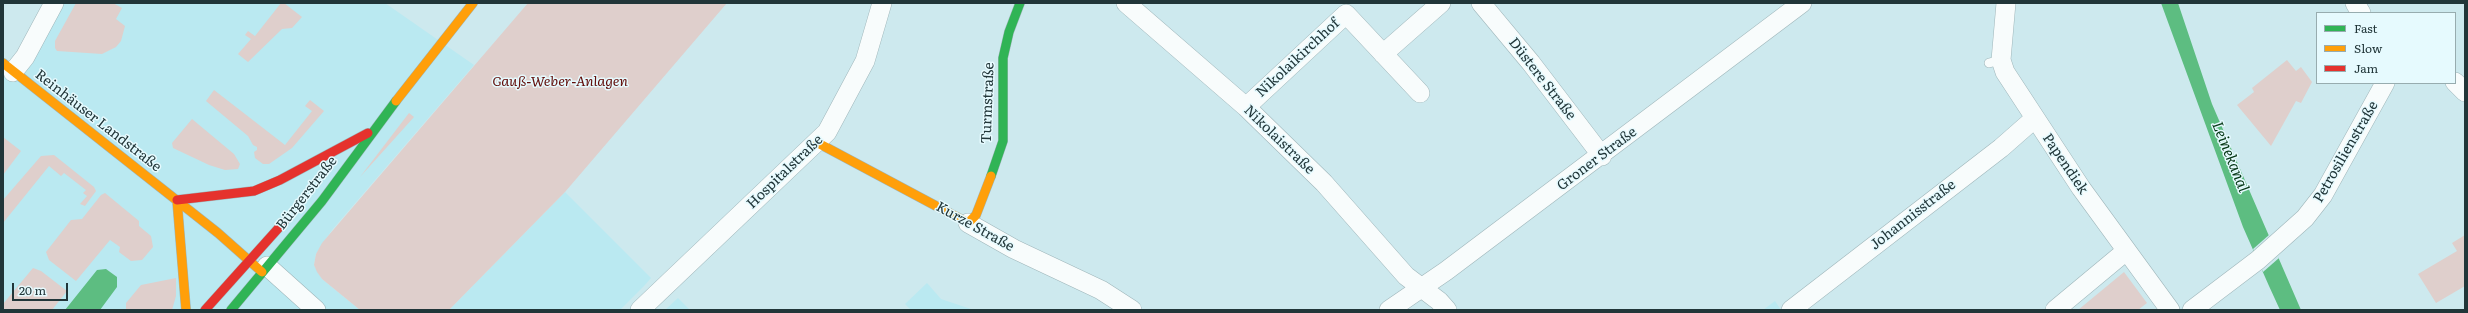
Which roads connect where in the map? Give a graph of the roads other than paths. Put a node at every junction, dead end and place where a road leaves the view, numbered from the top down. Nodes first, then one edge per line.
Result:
1 (54, 3) edge
2 (472, 3) edge
3 (882, 3) edge
4 (1020, 3) edge
5 (1126, 3) edge
6 (1440, 3) edge
7 (1481, 3) edge
8 (1802, 3) edge
9 (2006, 3) edge
10 (2355, 3) edge
11 (2361, 12) edge
12 (1383, 54) junction
13 (8, 68) edge
14 (2456, 83) edge
15 (2384, 84) edge
16 (2465, 92) edge
17 (1420, 93) dead end
18 (1246, 107) junction
19 (2034, 119) junction
20 (372, 130) junction
21 (818, 143) junction
22 (1602, 156) junction
23 (329, 176) dead end
24 (177, 200) junction
25 (291, 215) dead end
26 (968, 223) junction
27 (2126, 251) junction
28 (258, 264) junction
29 (1422, 287) junction
30 (186, 310) edge
31 (205, 310) edge
32 (231, 310) edge
33 (308, 310) edge
34 (316, 310) edge
35 (640, 310) edge
36 (1132, 310) edge
37 (1389, 310) edge
38 (1447, 310) edge
39 (1791, 310) edge
40 (2055, 310) edge
41 (2170, 310) edge
42 (2192, 310) edge

1 - 13 street
2 - 20 main road, Bürgerstraße
3 - 21 street, Hospitalstraße
4 - 26 main road, Turmstraße
5 - 18 street, Nikolaistraße
6 - 12 street
7 - 22 street, Düstere Straße
8 - 22 street, Groner Straße
9 - 19 street, Papendiek
10 - 11 street
12 - 17 street, Nikolaikirchhof
12 - 18 street, Nikolaikirchhof
13 - 24 main road, Reinhäuser Landstraße
14 - 16 street
15 - 42 street, Petrosilienstraße
18 - 29 street, Nikolaistraße
19 - 27 street, Papendiek
19 - 39 street, Johannisstraße
20 - 23 main road, Bürgerstraße
20 - 24 main road
20 - 28 main road, Bürgerstraße
21 - 26 main road, Kurze Straße
21 - 35 street, Hospitalstraße
22 - 29 street, Groner Straße
24 - 28 main road, Reinhäuser Landstraße
24 - 30 main road
25 - 28 main road, Bürgerstraße
26 - 36 street, Kurze Straße
27 - 40 street
27 - 41 street, Papendiek
28 - 31 main road
28 - 32 main road
28 - 33 street
28 - 34 street
29 - 37 street, Groner Straße
29 - 38 street, Nikolaistraße

